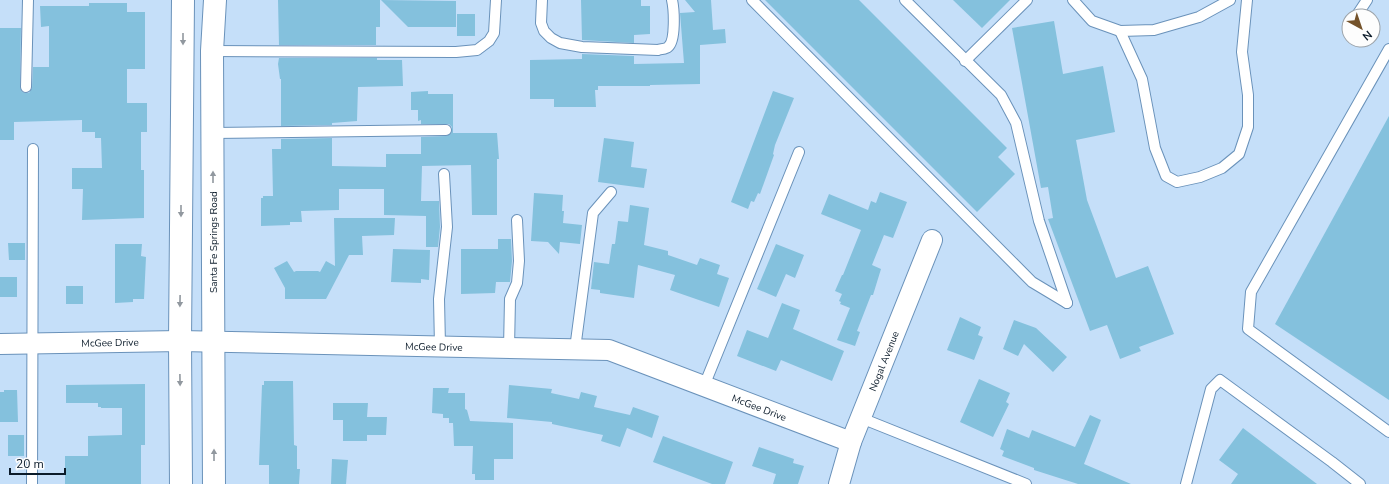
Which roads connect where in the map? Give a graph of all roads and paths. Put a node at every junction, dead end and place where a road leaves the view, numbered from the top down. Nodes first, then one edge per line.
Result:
1 (28, 0) edge
2 (183, 0) edge
3 (215, 0) edge
4 (496, 0) edge
5 (542, 0) edge
6 (672, 0) edge
7 (752, 0) edge
8 (905, 0) edge
9 (1027, 0) edge
10 (1073, 0) edge
11 (1230, 0) edge
12 (1247, 0) edge
13 (1120, 31) junction
14 (1389, 49) edge
15 (212, 51) junction
16 (965, 61) junction
17 (26, 87) dead end
18 (446, 130) dead end
19 (213, 133) junction
20 (33, 149) dead end
21 (799, 152) dead end
22 (444, 174) dead end
23 (611, 192) dead end
24 (516, 220) dead end
25 (932, 240) dead end
26 (180, 341) junction
27 (213, 342) junction
28 (32, 343) junction
29 (0, 344) edge
30 (440, 346) junction
31 (509, 348) junction
32 (575, 349) junction
33 (704, 386) junction
34 (861, 418) junction
35 (1389, 432) edge
36 (851, 442) junction
37 (32, 484) edge
38 (182, 484) edge
39 (214, 484) edge
40 (839, 484) edge
41 (1026, 484) edge
42 (1186, 484) edge
43 (1360, 484) edge

1 - 17 lane
2 -> 26 main road
3 - 15 main road, Santa Fe Springs Road
4 - 15 lane
5 - 6 lane
7 - 16 lane
8 - 16 lane
9 - 16 lane
10 - 13 lane
11 - 13 lane
12 - 13 lane
14 - 35 lane
15 - 19 main road, Santa Fe Springs Road
18 - 19 lane
27 -> 19 main road, Santa Fe Springs Road
20 - 28 lane
21 - 33 lane
22 - 30 lane
23 - 32 lane
24 - 31 lane
25 - 34 street, Nogal Avenue
26 - 27 street, McGee Drive
26 - 28 street, McGee Drive
26 -> 38 main road
27 - 30 street, McGee Drive
39 -> 27 main road, Santa Fe Springs Road
28 - 29 street, McGee Drive
28 - 37 lane
30 - 31 street, McGee Drive
31 - 32 street, McGee Drive
32 - 33 street, McGee Drive
33 - 36 street, McGee Drive
34 - 36 street, Nogal Avenue
34 - 41 lane
36 - 40 street, Nogal Avenue
42 - 43 lane

